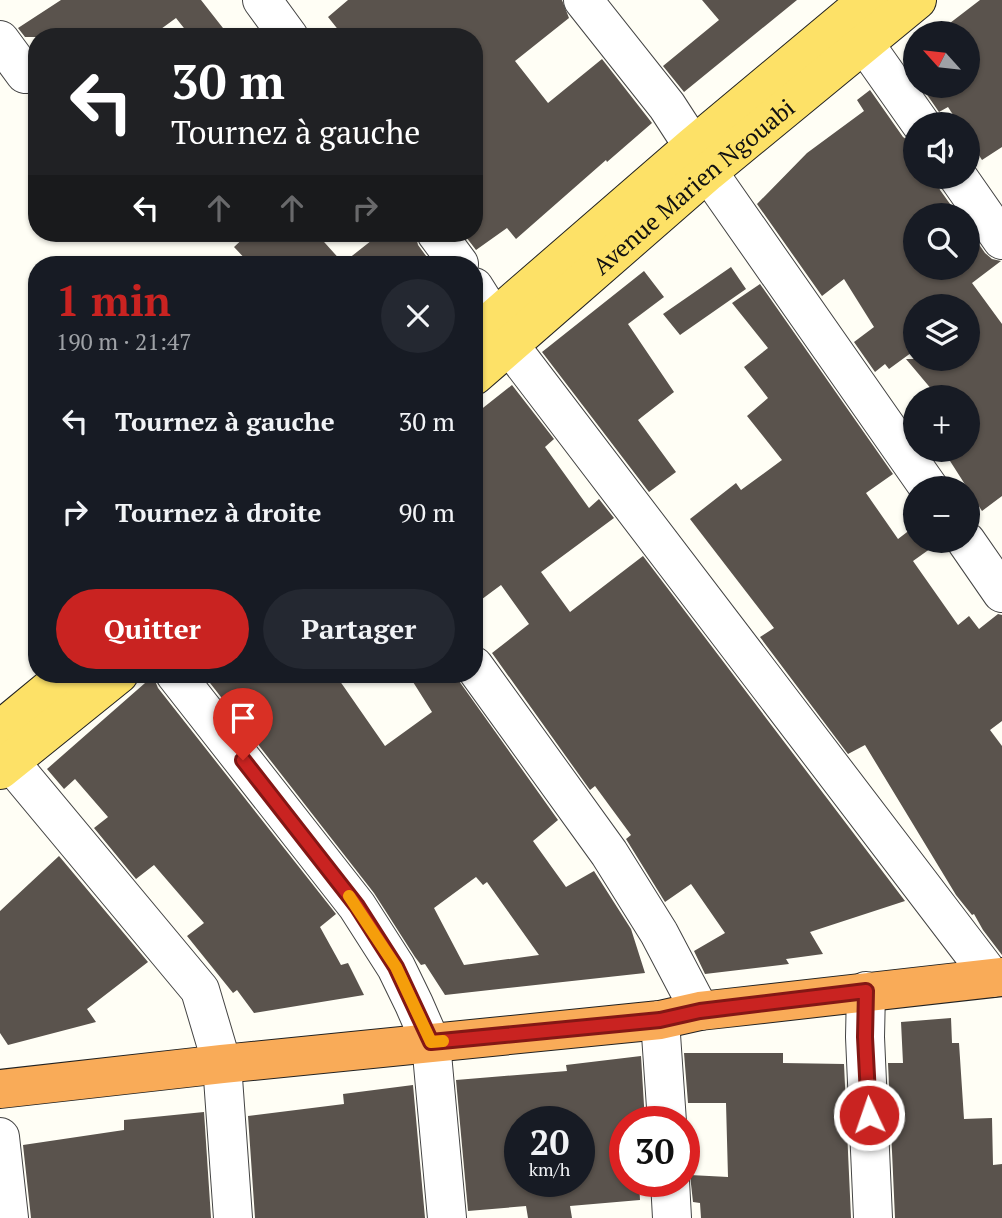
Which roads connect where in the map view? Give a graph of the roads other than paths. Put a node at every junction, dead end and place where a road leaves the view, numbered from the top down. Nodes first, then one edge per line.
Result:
1 (262, 0) edge
2 (583, 0) edge
3 (917, 0) edge
4 (853, 15) edge
5 (282, 28) edge
6 (0, 40) edge
7 (24, 74) dead end
8 (914, 112) edge
9 (700, 159) junction
10 (966, 189) edge
11 (1002, 240) edge
12 (483, 309) edge
13 (493, 334) edge
14 (483, 356) edge
15 (921, 476) edge
16 (974, 553) edge
17 (1002, 593) edge
18 (483, 678) edge
19 (61, 683) edge
20 (106, 683) edge
21 (182, 683) edge
22 (3, 754) edge
23 (997, 977) edge
24 (866, 991) junction
25 (700, 1011) junction
26 (660, 1020) junction
27 (431, 1042) junction
28 (222, 1064) junction
29 (0, 1089) edge
30 (666, 1106) edge
31 (0, 1137) edge
32 (671, 1197) edge
33 (9, 1218) edge
34 (233, 1218) edge
35 (447, 1218) edge
36 (672, 1218) edge
37 (873, 1218) edge

1 - 5 street
2 - 9 street
3 - 4 main road, Avenue Marien Ngouabi
4 - 8 street
4 - 9 main road, Avenue Marien Ngouabi
6 - 7 street
9 - 13 main road, Avenue Marien Ngouabi
9 - 15 street
10 - 11 street
12 - 13 street
13 - 14 main road, Avenue Marien Ngouabi
13 - 23 street
16 - 17 street
18 - 25 street
19 - 22 main road
20 - 22 main road
21 - 27 street
22 - 28 street
23 - 24 highway
24 - 25 highway
24 - 37 street
25 - 26 highway
26 - 27 highway
26 - 30 street
27 - 28 highway
27 - 35 street
28 - 29 highway
28 - 34 street
31 - 33 street
32 - 36 street

